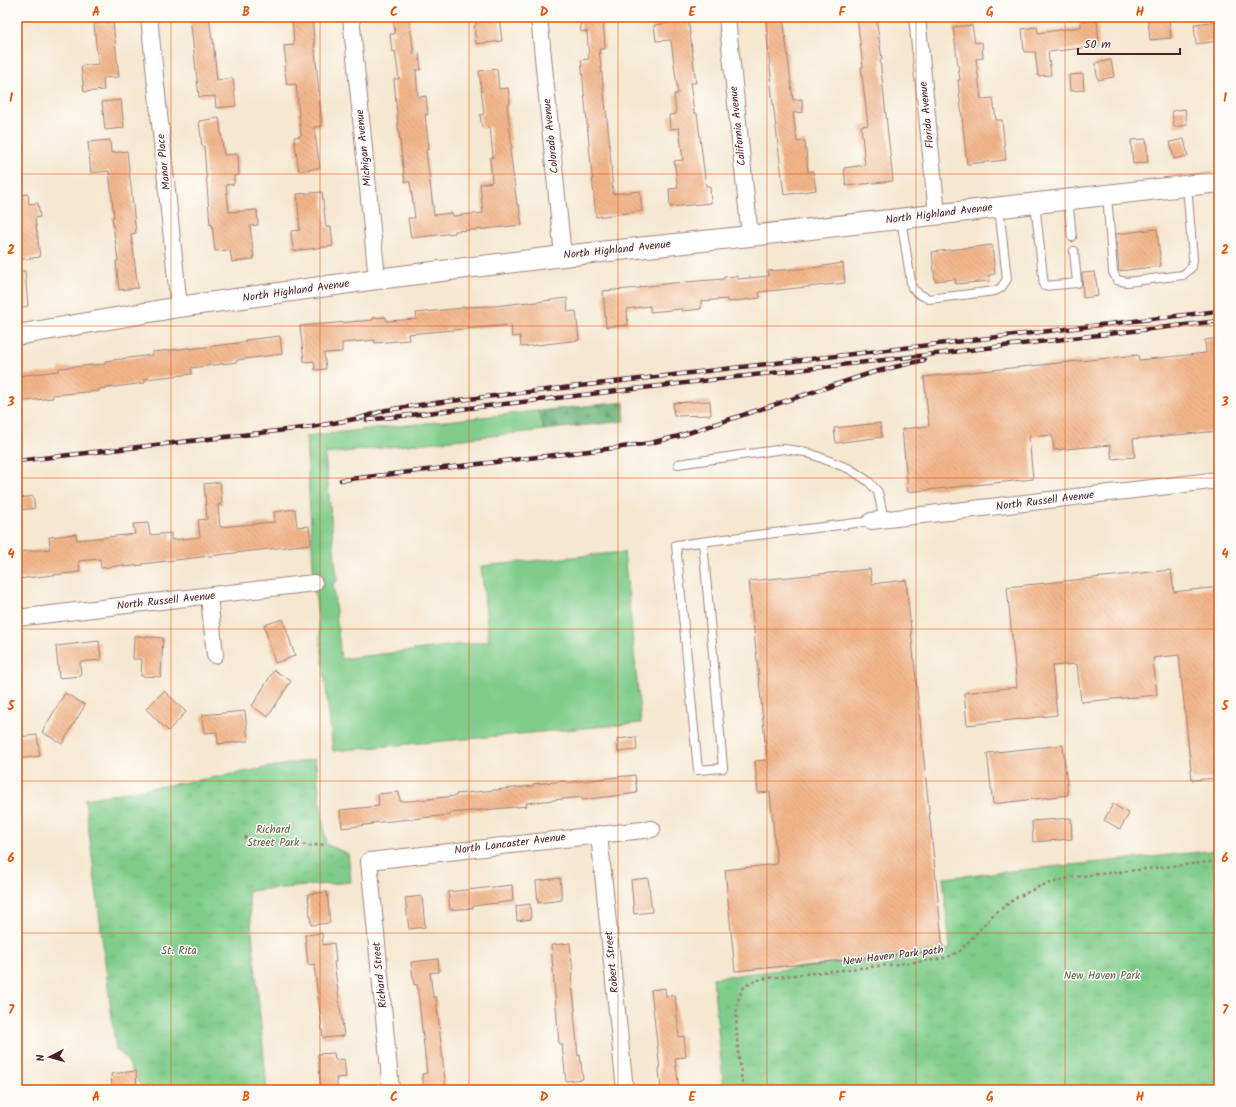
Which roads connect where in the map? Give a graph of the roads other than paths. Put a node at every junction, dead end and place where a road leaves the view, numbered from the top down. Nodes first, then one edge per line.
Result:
1 (149, 17) edge
2 (350, 17) edge
3 (539, 17) edge
4 (727, 17) edge
5 (916, 17) edge
6 (1219, 182) edge
7 (1186, 185) junction
8 (1107, 194) junction
9 (1068, 199) junction
10 (1034, 202) junction
11 (999, 206) junction
12 (937, 214) junction
13 (901, 218) junction
14 (750, 236) junction
15 (1072, 238) dead end
16 (1074, 250) dead end
17 (564, 256) junction
18 (377, 280) junction
19 (179, 307) junction
20 (17, 335) edge
21 (678, 464) dead end
22 (1219, 480) edge
23 (878, 520) junction
24 (703, 542) junction
25 (314, 583) dead end
26 (209, 596) junction
27 (17, 618) edge
28 (215, 655) dead end
29 (652, 829) dead end
30 (599, 834) junction
31 (369, 861) joint
32 (391, 1090) edge
33 (625, 1090) edge

1 - 19 street, Manor Place
2 - 18 street, Michigan Avenue
3 - 17 street, Colorado Avenue
4 - 14 street, California Avenue
5 - 12 street, Florida Avenue
6 - 7 street, North Highland Avenue
7 - 8 street, North Highland Avenue
7 - 8 lane
8 - 9 street, North Highland Avenue
9 - 10 street, North Highland Avenue
9 - 15 lane
10 - 11 street, North Highland Avenue
10 - 16 lane
11 - 12 street, North Highland Avenue
11 - 13 lane
12 - 13 street, North Highland Avenue
13 - 14 street, North Highland Avenue
14 - 17 street, North Highland Avenue
17 - 18 street, North Highland Avenue
18 - 19 street, North Highland Avenue
19 - 20 street, North Highland Avenue
21 - 23 lane
22 - 23 street, North Russell Avenue
23 - 24 lane
24 - 24 lane
25 - 26 street, North Russell Avenue
26 - 27 street, North Russell Avenue
26 - 28 street
29 - 30 street, North Lancaster Avenue
30 - 31 street, North Lancaster Avenue
30 - 33 street, Robert Street
31 - 32 street, Richard Street

